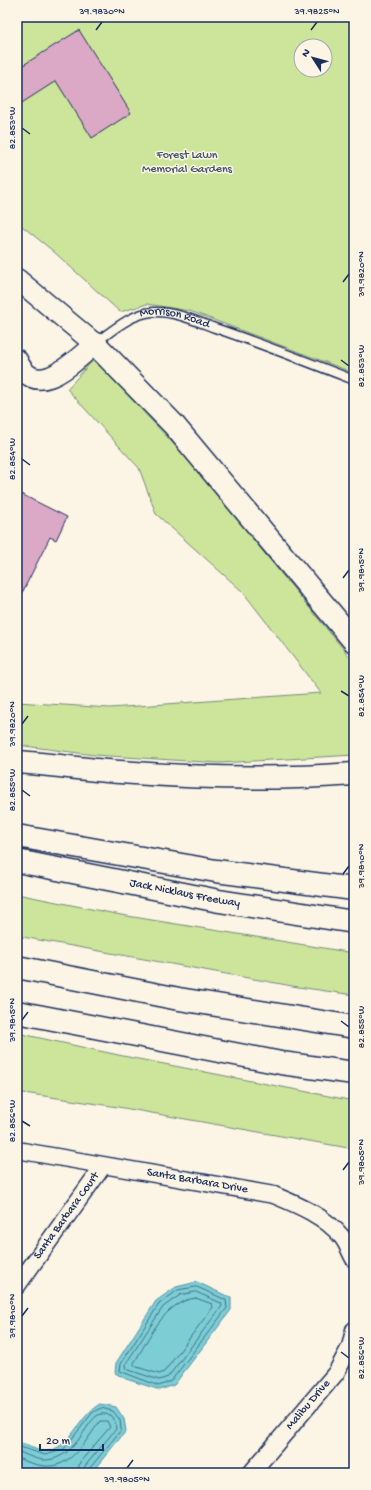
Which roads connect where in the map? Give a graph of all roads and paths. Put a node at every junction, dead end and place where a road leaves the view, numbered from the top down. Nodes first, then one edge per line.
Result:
1 (17, 279) edge
2 (94, 344) junction
3 (17, 360) edge
4 (354, 380) edge
5 (354, 641) edge
6 (17, 762) edge
7 (354, 774) edge
8 (17, 836) edge
9 (17, 862) edge
10 (354, 889) edge
11 (354, 922) edge
12 (17, 967) edge
13 (17, 1012) edge
14 (354, 1027) edge
15 (281, 1063) junction
16 (354, 1073) edge
17 (354, 1087) edge
18 (17, 1150) edge
19 (103, 1166) junction
20 (354, 1259) edge
21 (17, 1286) edge
22 (354, 1330) edge
23 (252, 1473) edge

1 - 2 street
2 - 3 street
2 - 4 lane, Morrison Road
2 - 5 highway
6 - 7 highway
8 - 10 highway
9 - 11 highway, Jack Nicklaus Freeway
12 - 14 highway
13 - 15 highway
15 - 16 highway
15 - 17 highway
18 - 19 street, Santa Barbara Drive
19 - 20 street, Santa Barbara Drive
19 - 21 street, Santa Barbara Court
22 - 23 street, Malibu Drive

